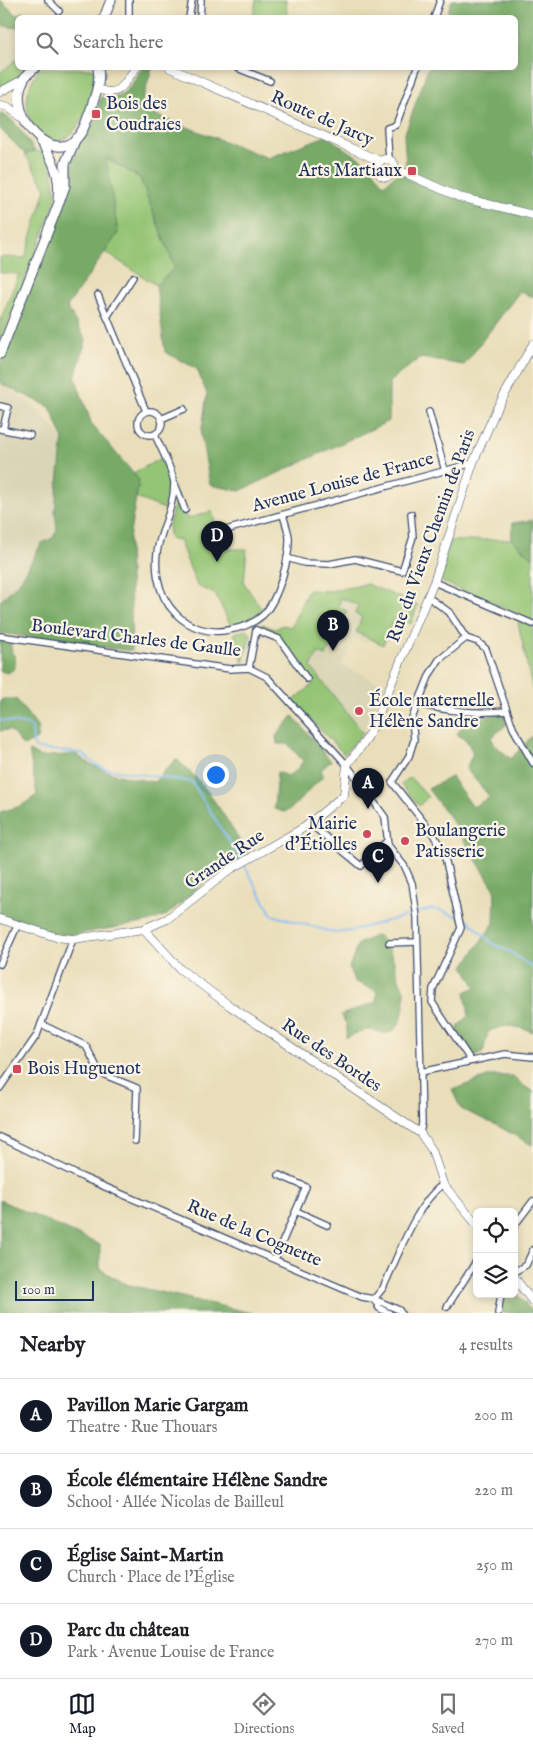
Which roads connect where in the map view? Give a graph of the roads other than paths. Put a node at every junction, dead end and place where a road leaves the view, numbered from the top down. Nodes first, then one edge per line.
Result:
1 (48, 0) edge
2 (112, 0) edge
3 (117, 0) edge
4 (129, 0) edge
5 (192, 0) edge
6 (201, 0) edge
7 (440, 0) edge
8 (59, 12) dead end
9 (105, 15) edge
10 (111, 15) edge
11 (129, 15) edge
12 (190, 15) edge
13 (200, 15) edge
14 (435, 15) edge
15 (33, 70) edge
16 (98, 70) edge
17 (135, 70) edge
18 (242, 70) edge
19 (416, 70) edge
20 (186, 71) edge
21 (24, 79) junction
22 (270, 80) dead end
23 (97, 89) junction
24 (0, 92) edge
25 (0, 105) edge
26 (24, 119) junction
27 (76, 138) junction
28 (38, 139) junction
29 (389, 159) junction
30 (380, 161) junction
31 (396, 170) junction
32 (533, 215) edge
33 (54, 218) junction
34 (133, 277) dead end
35 (98, 295) dead end
36 (107, 317) junction
37 (533, 344) edge
38 (0, 354) edge
39 (0, 406) edge
40 (184, 409) dead end
41 (146, 411) junction
42 (429, 412) dead end
43 (162, 419) junction
44 (2, 429) edge
45 (30, 435) dead end
46 (155, 435) junction
47 (473, 463) junction
48 (445, 471) junction
49 (174, 483) junction
50 (185, 510) dead end
51 (411, 514) dead end
52 (283, 515) junction
53 (222, 531) dead end
54 (287, 558) junction
55 (434, 582) junction
56 (428, 597) junction
57 (252, 624) junction
58 (533, 624) edge
59 (256, 630) junction
60 (0, 636) edge
61 (466, 638) junction
62 (248, 668) junction
63 (308, 679) dead end
64 (417, 704) junction
65 (507, 711) junction
66 (533, 763) edge
67 (347, 765) junction
68 (309, 824) junction
69 (387, 841) junction
70 (0, 919) edge
71 (18, 924) junction
72 (144, 929) junction
73 (73, 940) junction
74 (417, 942) junction
75 (390, 943) dead end
76 (0, 964) edge
77 (41, 1024) junction
78 (533, 1057) edge
79 (471, 1062) junction
80 (420, 1072) junction
81 (0, 1088) edge
82 (420, 1133) junction
83 (0, 1137) edge
84 (135, 1140) dead end
85 (278, 1175) dead end
86 (443, 1184) junction
87 (533, 1201) edge
88 (296, 1211) junction
89 (473, 1220) edge
90 (518, 1221) edge
91 (327, 1225) dead end
92 (533, 1250) edge
93 (275, 1259) junction
94 (473, 1266) edge
95 (518, 1270) edge
96 (518, 1282) edge
97 (500, 1298) edge
98 (374, 1299) junction
99 (533, 1302) edge
100 (447, 1307) dead end
101 (389, 1313) edge
102 (402, 1313) edge
103 (498, 1313) edge

1 - 8 street
2 - 9 main road
3 - 10 main road
4 - 11 street
5 - 12 street
6 - 13 street
7 - 14 street
15 - 21 main road
16 - 23 main road
17 - 23 street
18 - 22 street
19 - 29 street
20 - 30 street, Route de Jarcy
21 - 24 street
21 - 26 main road
23 - 27 main road
25 - 26 street
26 - 28 main road
27 - 28 main road
27 - 33 main road
28 - 33 main road
29 - 30 street
29 - 31 street
30 - 31 street
31 - 32 street
33 - 38 main road
34 - 36 street
35 - 36 street
36 - 41 street
37 - 47 street, Rue du Vieux Chemin de Paris
39 - 44 street
40 - 43 street
41 - 43 street
41 - 46 street
42 - 48 street
43 - 46 street
44 - 45 street
46 - 49 street
47 - 48 street, Avenue Louise de France
47 - 55 street, Rue du Vieux Chemin de Paris
48 - 52 street, Avenue Louise de France
49 - 50 street
49 - 57 street
51 - 54 street
52 - 53 street, Avenue Louise de France
52 - 54 street
54 - 57 street
55 - 56 street, Rue du Vieux Chemin de Paris
55 - 58 street
56 - 61 street
56 - 67 street, Rue du Vieux Chemin de Paris
57 - 59 street
59 - 62 street
59 - 63 street
60 - 62 street, Boulevard Charles de Gaulle
61 - 64 street
61 - 65 street
62 - 67 street, Boulevard Charles de Gaulle
64 - 65 street
64 - 79 street
65 - 66 street
67 - 68 street, Grande Rue
67 - 69 street, Boulevard Charles de Gaulle
68 - 69 street
68 - 72 street, Grande Rue
69 - 74 street
70 - 71 street
71 - 73 street
71 - 76 street
72 - 73 street, Grande Rue
72 - 82 street, Rue des Bordes
73 - 77 street
74 - 75 street
74 - 80 street
77 - 81 street
77 - 84 street
78 - 79 street
79 - 80 street
80 - 82 street
82 - 86 street, Rue des Bordes
83 - 93 street, Rue de la Cognette
85 - 88 street
86 - 89 street, Rue des Bordes
86 - 98 street
87 - 90 street
88 - 91 street
88 - 93 street
92 - 95 street
93 - 98 street, Rue de la Cognette
94 - 100 street
96 - 99 street
97 - 103 street
98 - 101 street
98 - 102 street, Rue de la Cognette

